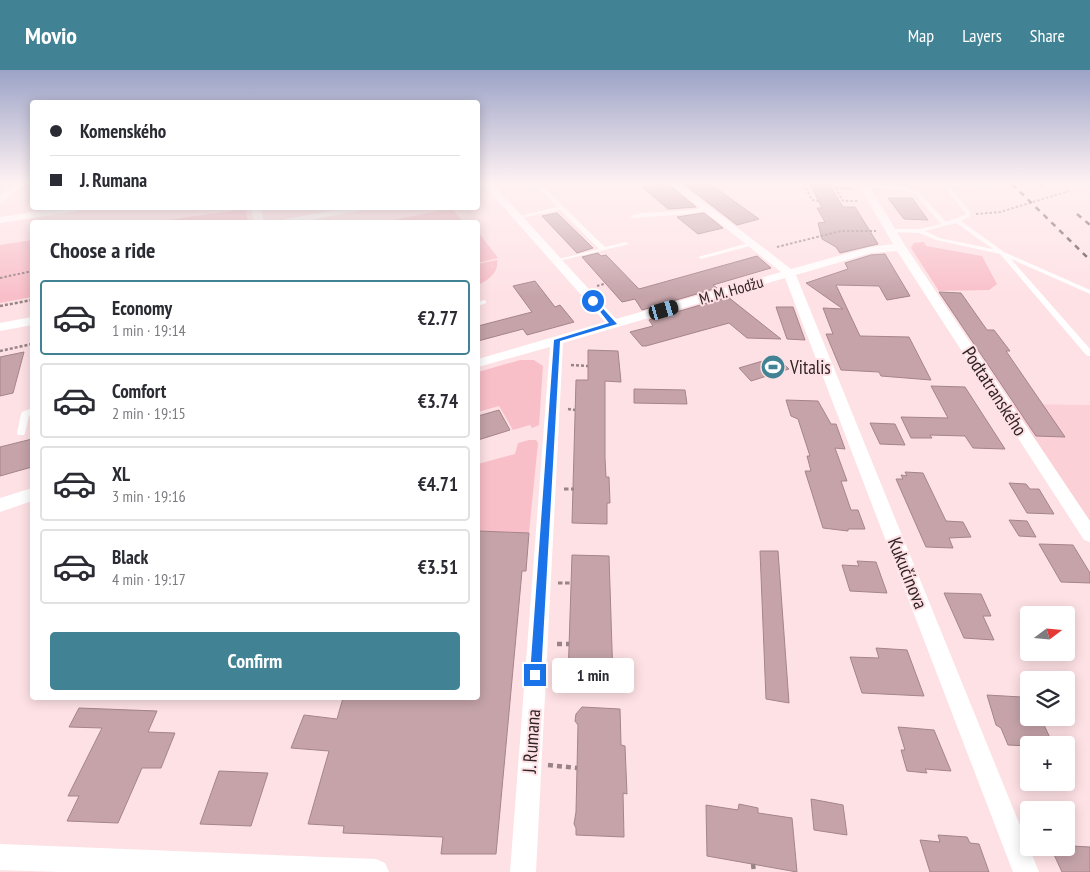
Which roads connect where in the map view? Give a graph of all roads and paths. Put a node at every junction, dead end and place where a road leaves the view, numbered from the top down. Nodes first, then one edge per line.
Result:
1 (521, 221) edge
2 (575, 221) edge
3 (724, 221) edge
4 (886, 221) edge
5 (942, 221) edge
6 (955, 221) edge
7 (956, 221) edge
8 (945, 225) junction
9 (892, 231) junction
10 (920, 231) junction
11 (879, 232) dead end
12 (626, 244) dead end
13 (752, 244) junction
14 (900, 247) junction
15 (603, 249) junction
16 (769, 249) dead end
17 (1002, 253) junction
18 (702, 257) dead end
19 (557, 261) junction
20 (30, 271) edge
21 (789, 273) junction
22 (0, 278) edge
23 (1090, 292) edge
24 (30, 300) edge
25 (0, 306) edge
26 (30, 321) edge
27 (613, 324) junction
28 (0, 327) edge
29 (557, 340) junction
30 (30, 344) edge
31 (0, 351) edge
32 (1090, 354) edge
33 (480, 362) edge
34 (563, 365) dead end
35 (588, 366) dead end
36 (30, 413) edge
37 (21, 432) dead end
38 (30, 496) edge
39 (0, 505) edge
40 (1090, 535) edge
41 (548, 643) dead end
42 (569, 644) dead end
43 (542, 765) dead end
44 (577, 768) dead end
45 (0, 857) edge
46 (753, 864) dead end
47 (376, 872) edge
48 (523, 872) edge
49 (754, 872) edge
50 (1026, 872) edge

1 - 19 street
2 - 15 lane
3 - 13 street
4 - 9 street, Podtatranského
5 - 8 lane
6 - 8 lane
7 - 17 lane
8 - 10 lane
9 - 10 lane
9 - 14 street, Podtatranského
10 - 17 lane
11 - 16 path
12 - 15 lane
13 - 18 lane
13 - 21 street
14 - 21 street, M. M. Hodžu
14 - 40 street, Podtatranského
15 - 19 lane
17 - 23 lane
17 - 32 lane
19 - 27 street
20 - 22 path
21 - 27 street, M. M. Hodžu
21 - 50 street, Kukučínova
24 - 25 path
26 - 28 street
27 - 29 street, M. M. Hodžu
29 - 33 street, M. M. Hodžu
29 - 48 street, J. Rumana
30 - 31 path
34 - 35 path
36 - 37 lane
38 - 39 street
41 - 42 path
43 - 44 path
45 - 47 street
46 - 49 path

